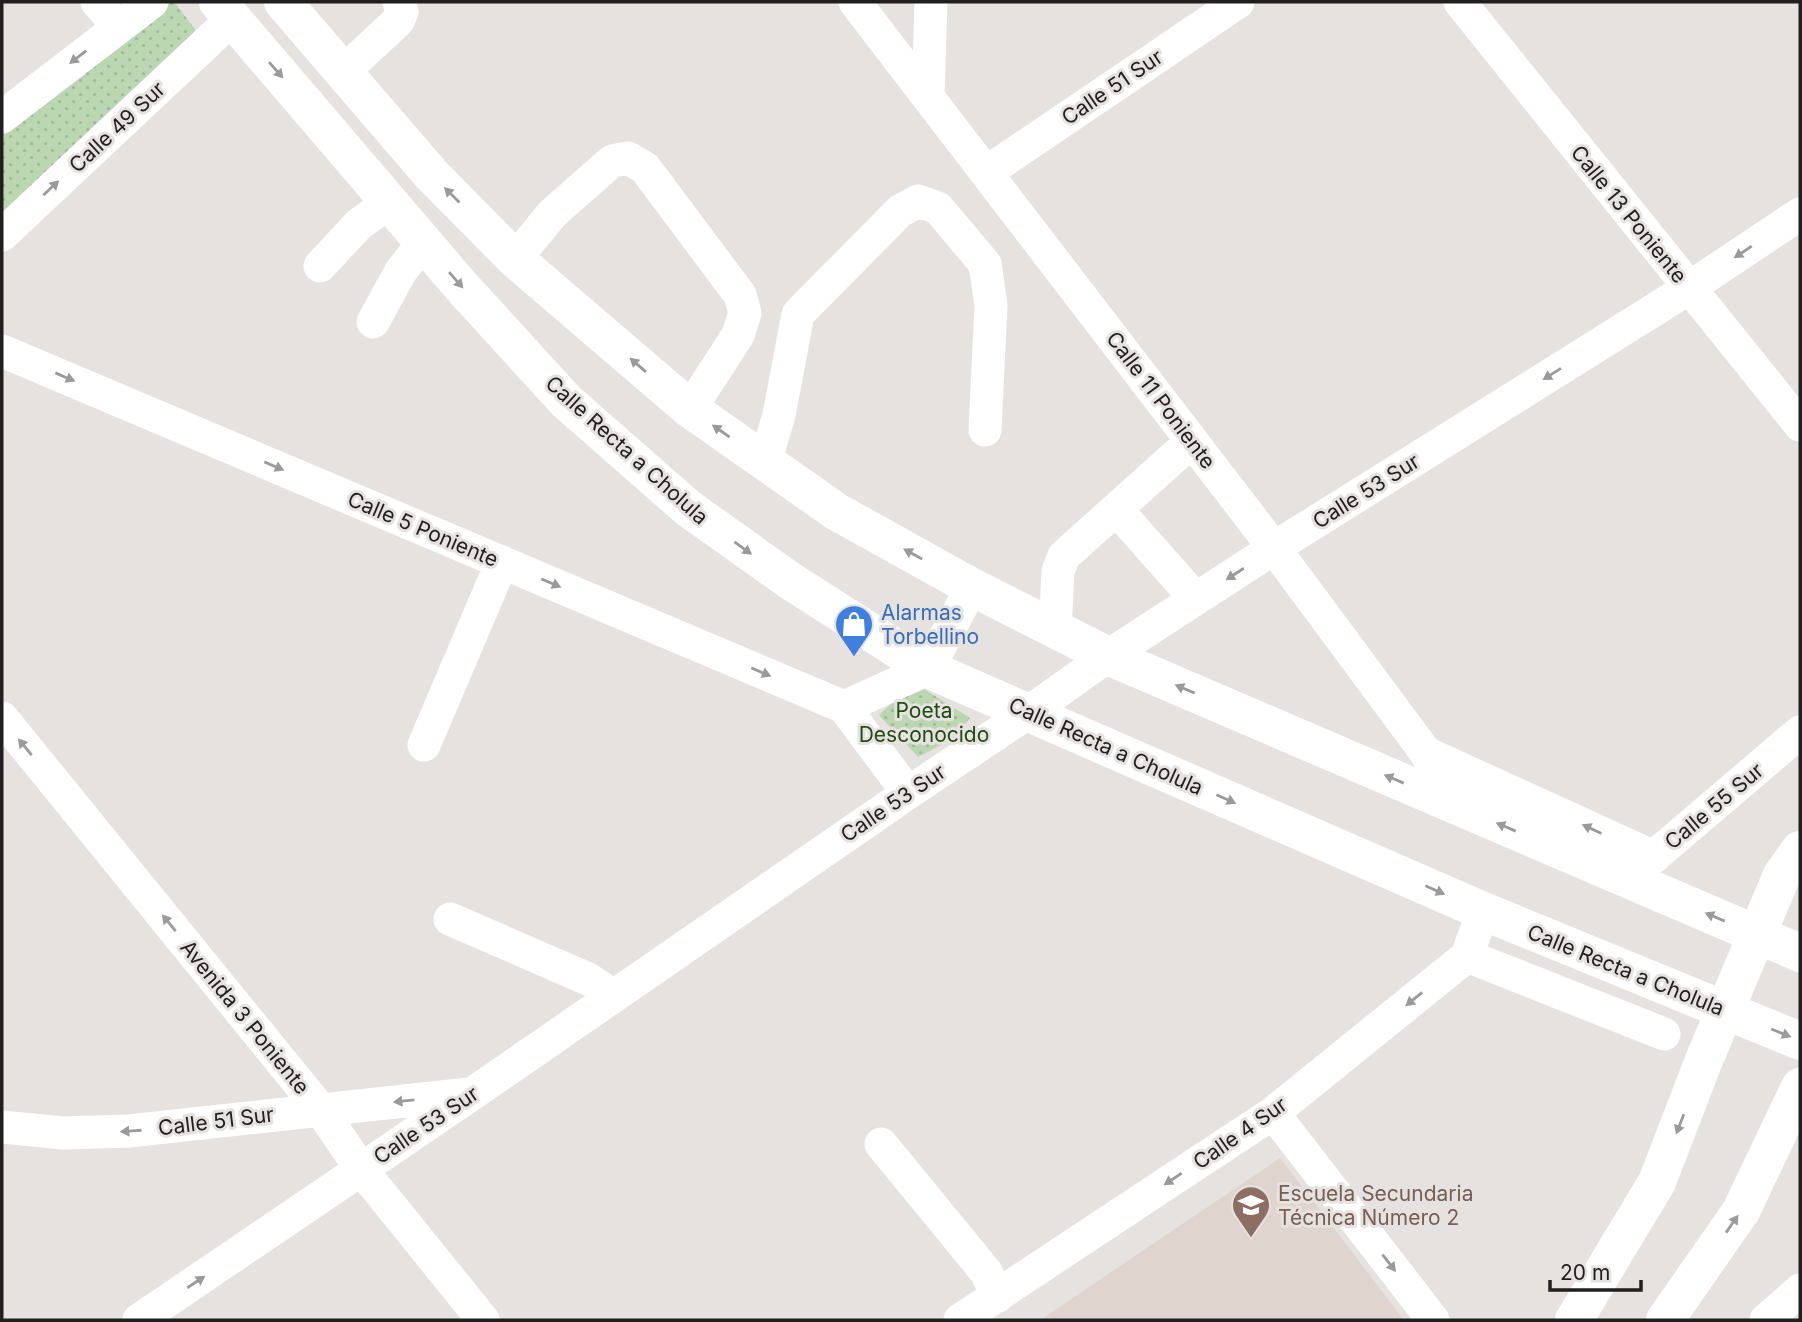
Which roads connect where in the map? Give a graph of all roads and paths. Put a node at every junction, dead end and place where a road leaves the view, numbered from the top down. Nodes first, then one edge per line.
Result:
1 (152, 2) edge
2 (283, 2) edge
3 (399, 2) edge
4 (855, 2) edge
5 (931, 2) edge
6 (1238, 2) edge
7 (1461, 2) edge
8 (225, 10) edge
9 (107, 14) edge
10 (344, 72) junction
11 (928, 96) junction
12 (2, 117) edge
13 (987, 172) junction
14 (390, 202) junction
15 (1800, 214) edge
16 (2, 235) edge
17 (424, 242) junction
18 (515, 258) junction
19 (320, 266) dead end
20 (1689, 288) junction
21 (373, 322) dead end
22 (2, 351) edge
23 (690, 409) junction
24 (1800, 425) edge
25 (985, 430) dead end
26 (1192, 441) junction
27 (765, 462) junction
28 (1116, 509) junction
29 (1274, 548) junction
30 (502, 562) junction
31 (972, 587) junction
32 (1196, 600) junction
33 (1055, 631) junction
34 (1108, 656) junction
35 (928, 669) junction
36 (844, 707) junction
37 (1029, 712) junction
38 (2, 718) edge
39 (1800, 732) edge
40 (424, 745) dead end
41 (1426, 753) junction
42 (908, 793) junction
43 (1456, 806) junction
44 (1791, 862) edge
45 (1641, 868) junction
46 (1483, 911) junction
47 (450, 919) dead end
48 (1800, 953) edge
49 (1467, 956) junction
50 (614, 996) junction
51 (1664, 1034) dead end
52 (1800, 1041) edge
53 (472, 1094) junction
54 (1797, 1095) edge
55 (320, 1109) junction
56 (1273, 1113) junction
57 (2, 1127) edge
58 (881, 1144) dead end
59 (361, 1169) junction
60 (1800, 1290) edge
61 (998, 1296) junction
62 (139, 1320) edge
63 (483, 1320) edge
64 (960, 1320) edge
65 (1433, 1320) edge
66 (1574, 1320) edge
67 (1665, 1320) edge
68 (1766, 1320) edge

1 - 9 street
2 - 10 main road
3 - 10 street
4 - 11 street, Calle 11 Poniente
5 - 11 street
6 - 13 street, Calle 51 Sur
7 - 20 street, Calle 13 Poniente
8 -> 14 main road, Calle Recta a Cholula
16 -> 8 street, Calle 49 Sur
9 -> 12 street
18 -> 10 main road
11 - 13 street, Calle 11 Poniente
13 - 26 street, Calle 11 Poniente
14 - 17 main road, Calle Recta a Cholula
14 - 19 street
15 -> 20 street, Calle 53 Sur
17 - 21 street
17 -> 35 main road, Calle Recta a Cholula
23 -> 18 main road
18 - 23 street
20 - 24 street, Calle 13 Poniente
20 -> 29 street, Calle 53 Sur
22 -> 30 street, Calle 5 Poniente
27 -> 23 main road
25 - 27 street
26 - 28 street
26 - 29 street, Calle 11 Poniente
31 -> 27 main road
28 - 32 street
28 - 33 street
29 -> 32 street, Calle 53 Sur
29 - 41 street, Calle 11 Poniente
30 -> 36 street, Calle 5 Poniente
30 - 40 street
31 - 33 main road
31 - 35 street
32 - 34 street, Calle 53 Sur
33 - 34 main road
34 - 37 street, Calle 53 Sur
43 -> 34 main road
35 - 36 street
35 - 37 main road, Calle Recta a Cholula
36 - 42 street
37 - 42 street, Calle 53 Sur
37 -> 46 main road, Calle Recta a Cholula
55 -> 38 street, Avenida 3 Poniente
39 - 45 street, Calle 55 Sur
41 - 43 street, Calle 11 Poniente
45 -> 41 street
42 - 50 street, Calle 53 Sur
45 -> 43 main road
44 -> 66 main road
48 -> 45 main road
46 - 49 street
46 -> 52 main road, Calle Recta a Cholula
47 - 50 street
49 - 51 street
49 -> 56 street, Calle 4 Sur
50 - 53 street, Calle 53 Sur
53 -> 55 street, Calle 51 Sur
53 - 59 street, Calle 53 Sur
67 -> 54 main road
55 -> 57 street, Calle 51 Sur
55 - 59 street, Avenida 3 Poniente
56 -> 61 street, Calle 4 Sur
56 -> 65 street
58 - 61 street
62 -> 59 street, Calle 53 Sur
59 - 63 street, Avenida 3 Poniente
60 - 68 street
61 - 64 street, Calle 4 Sur

